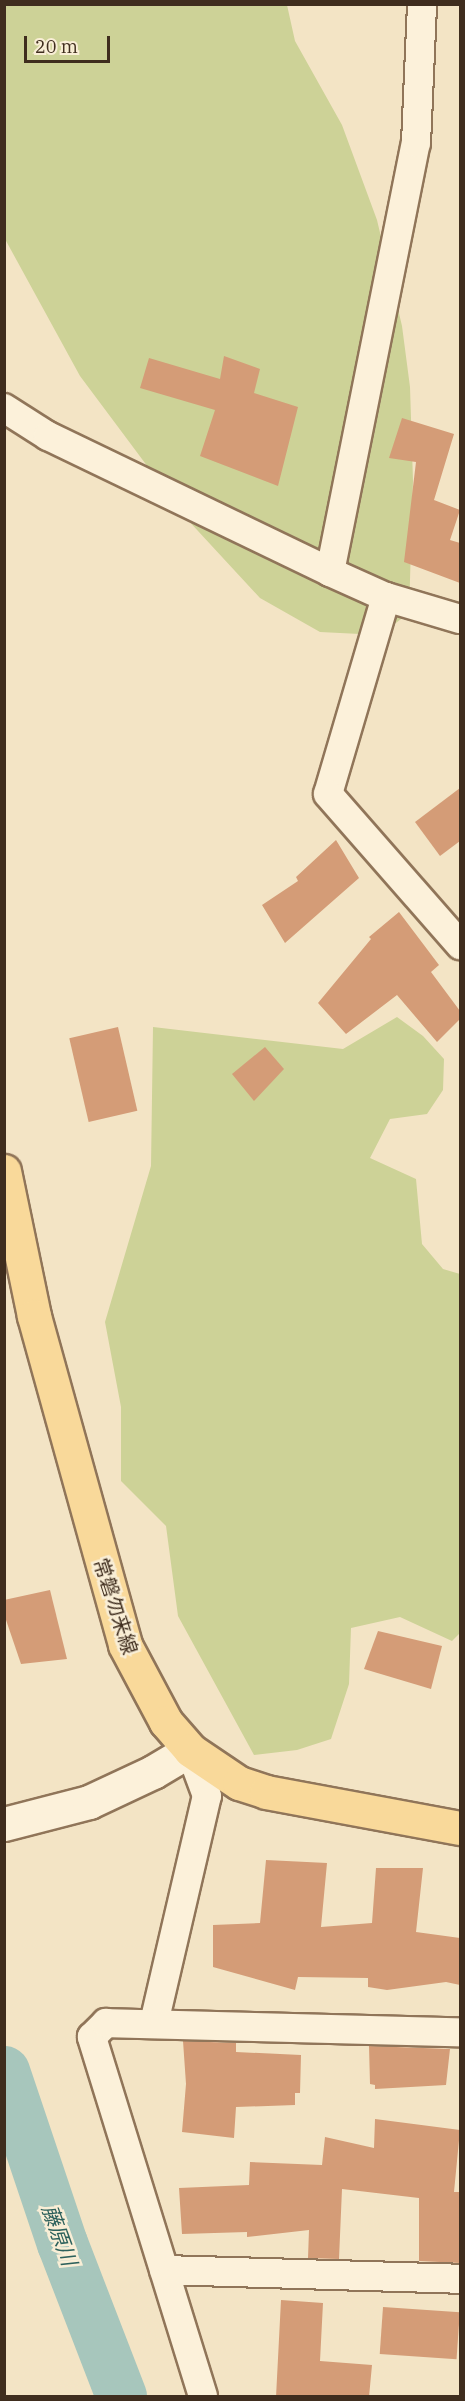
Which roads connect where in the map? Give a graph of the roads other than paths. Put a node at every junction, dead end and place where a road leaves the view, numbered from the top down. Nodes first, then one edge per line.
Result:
1 (422, 4) edge
2 (4, 408) edge
3 (330, 572) junction
4 (386, 597) junction
5 (460, 619) edge
6 (460, 945) edge
7 (4, 1171) edge
8 (190, 1750) junction
9 (4, 1824) edge
10 (460, 1828) edge
11 (154, 2023) junction
12 (460, 2032) edge
13 (164, 2270) junction
14 (460, 2279) edge
15 (203, 2397) edge

1 - 3 street
2 - 3 street
3 - 4 street
4 - 5 street
4 - 6 street
7 - 8 main road, 常磐勿来線
8 - 9 street
8 - 10 main road, 常磐勿来線
8 - 11 street
11 - 12 street
11 - 13 street
13 - 14 street
13 - 15 street

